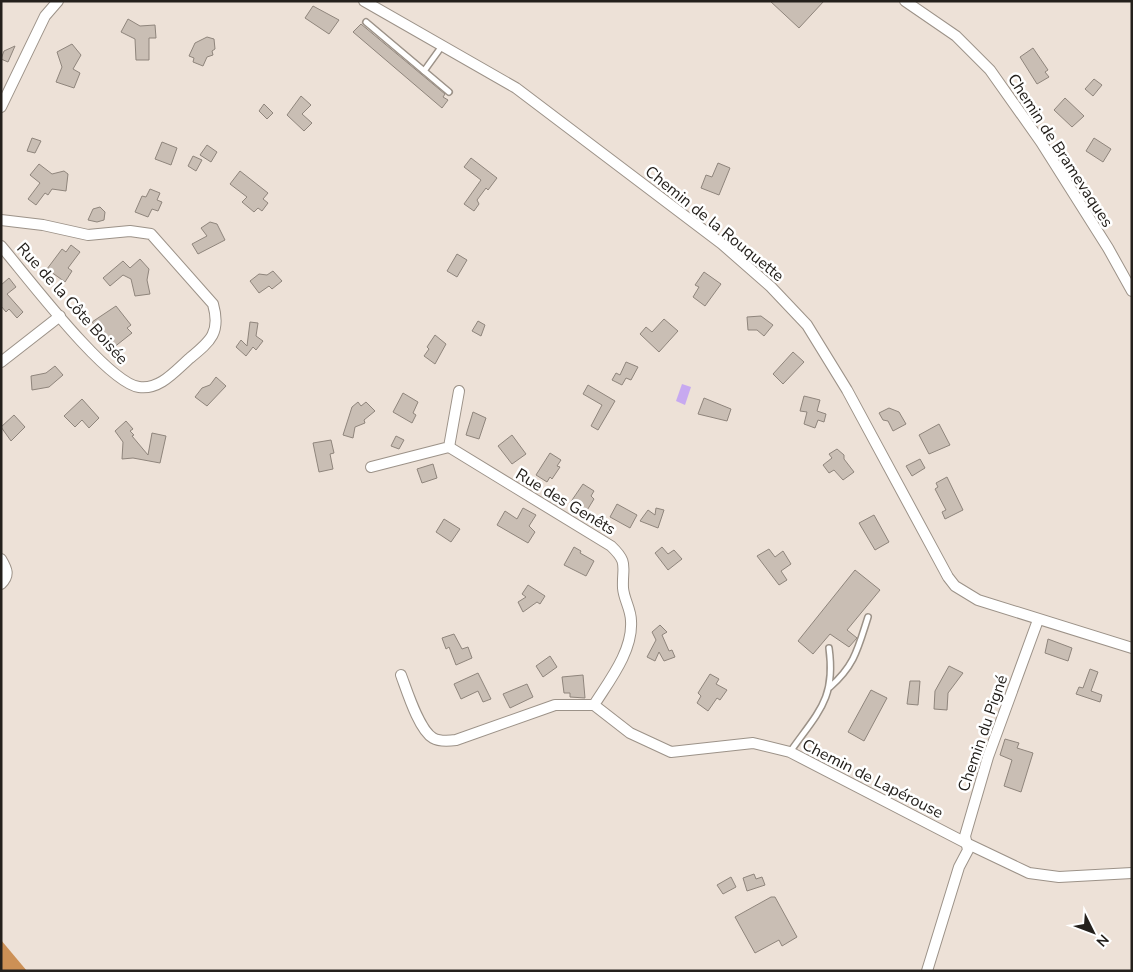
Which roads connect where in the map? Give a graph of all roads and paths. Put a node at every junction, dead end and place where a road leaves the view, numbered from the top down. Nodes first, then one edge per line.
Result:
1 (58, 1) edge
2 (364, 1) edge
3 (905, 1) edge
4 (366, 22) dead end
5 (442, 46) junction
6 (424, 71) junction
7 (450, 92) dead end
8 (1, 107) edge
9 (1, 220) edge
10 (1, 246) edge
11 (1132, 291) edge
12 (60, 316) junction
13 (1, 362) edge
14 (459, 391) dead end
15 (449, 447) junction
16 (371, 467) dead end
17 (1, 559) edge
18 (1, 584) edge
19 (868, 617) dead end
20 (1038, 620) junction
21 (829, 648) dead end
22 (1132, 648) edge
23 (401, 675) dead end
24 (830, 688) junction
25 (594, 705) junction
26 (790, 752) junction
27 (966, 843) junction
28 (1132, 872) edge
29 (926, 971) edge

1 - 8 street
2 - 5 street, Chemin de la Rouquette
3 - 11 street, Chemin de Bramevaques
4 - 6 lane
5 - 6 lane
5 - 20 street, Chemin de la Rouquette
6 - 7 lane
9 - 12 street, Rue de la Côte Boisée
10 - 12 street, Rue de la Côte Boisée
12 - 13 street
14 - 15 street
15 - 16 street
15 - 25 street, Rue des Genêts
17 - 18 street
19 - 24 lane
20 - 22 street, Chemin de la Rouquette
20 - 27 street, Chemin du Pigné
21 - 24 lane
23 - 25 street
24 - 26 lane
25 - 26 street, Chemin de Lapérouse
26 - 27 street, Chemin de Lapérouse
27 - 28 street, Chemin de Lapérouse
27 - 29 street, Chemin du Pigné

